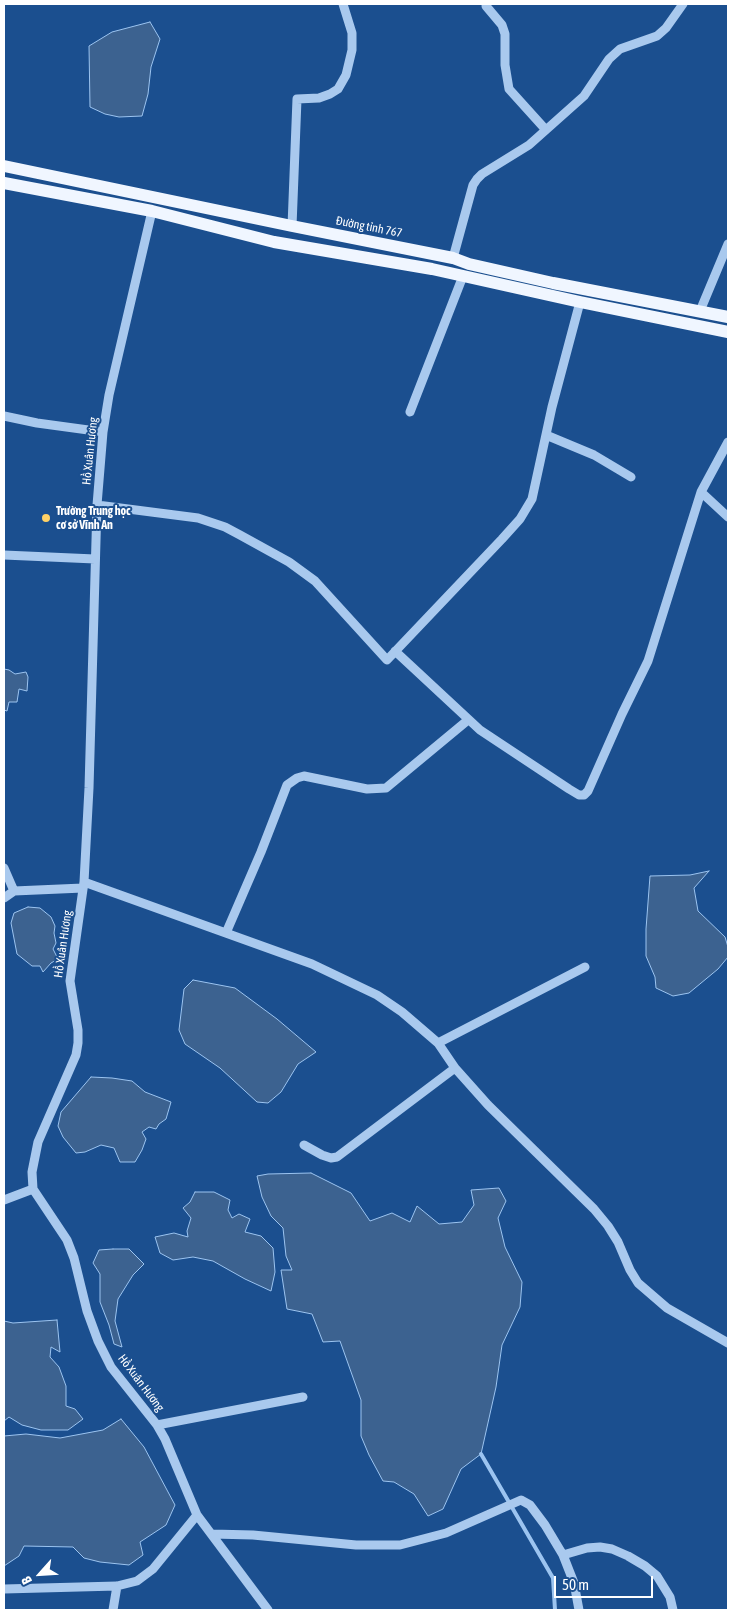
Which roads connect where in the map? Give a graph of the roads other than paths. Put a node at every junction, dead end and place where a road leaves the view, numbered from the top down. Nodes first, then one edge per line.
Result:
1 (343, 4) edge
2 (683, 4) edge
3 (486, 6) dead end
4 (546, 130) junction
5 (4, 166) edge
6 (4, 183) edge
7 (155, 197) junction
8 (152, 211) junction
9 (292, 226) junction
10 (728, 244) edge
11 (418, 251) junction
12 (453, 258) junction
13 (415, 266) junction
14 (463, 276) junction
15 (580, 302) junction
16 (700, 311) junction
17 (728, 317) edge
18 (728, 332) edge
19 (410, 412) dead end
20 (4, 416) edge
21 (103, 432) junction
22 (546, 435) junction
23 (728, 442) edge
24 (631, 477) dead end
25 (701, 492) junction
26 (97, 506) junction
27 (728, 517) edge
28 (4, 556) edge
29 (96, 559) junction
30 (395, 652) junction
31 (468, 720) junction
32 (4, 868) edge
33 (84, 885) junction
34 (14, 891) junction
35 (4, 898) edge
36 (226, 933) junction
37 (585, 967) dead end
38 (438, 1043) junction
39 (454, 1068) junction
40 (304, 1145) dead end
41 (33, 1189) junction
42 (4, 1200) edge
43 (726, 1340) edge
44 (303, 1397) dead end
45 (157, 1425) junction
46 (196, 1514) junction
47 (212, 1534) junction
48 (563, 1555) junction
49 (117, 1586) junction
50 (4, 1589) edge
51 (113, 1610) edge
52 (268, 1610) edge
53 (579, 1610) edge
54 (673, 1610) edge

1 - 9 street
2 - 4 street
3 - 4 street
4 - 12 street
5 - 7 main road, Đường tỉnh 767
6 - 8 main road
7 - 8 main road
7 - 9 main road, Đường tỉnh 767
8 - 13 main road
8 - 21 street, Hồ Xuân Hương
9 - 11 main road, Đường tỉnh 767
10 - 16 street
11 - 12 main road, Đường tỉnh 767
11 - 13 main road
12 - 16 main road, Đường tỉnh 767
13 - 14 main road
14 - 15 main road
14 - 19 street
15 - 18 main road
15 - 22 street
16 - 17 main road, Đường tỉnh 767
20 - 21 street
21 - 26 street, Hồ Xuân Hương
22 - 24 street
22 - 30 street
23 - 25 street
25 - 27 street
25 - 31 street
26 - 29 street, Hồ Xuân Hương
26 - 30 street
28 - 29 street
29 - 33 street, Hồ Xuân Hương
30 - 31 street
31 - 36 street
32 - 34 street
33 - 34 street
33 - 36 street
33 - 41 street, Hồ Xuân Hương
34 - 35 street
36 - 38 street
37 - 38 street
38 - 39 street
39 - 40 street
39 - 43 street
41 - 42 street
41 - 45 street, Hồ Xuân Hương
44 - 45 street
45 - 46 street, Hồ Xuân Hương
46 - 47 street, Hồ Xuân Hương
46 - 49 street
47 - 48 street
47 - 52 street, Hồ Xuân Hương
48 - 53 street
48 - 54 street
49 - 50 street
49 - 51 street

